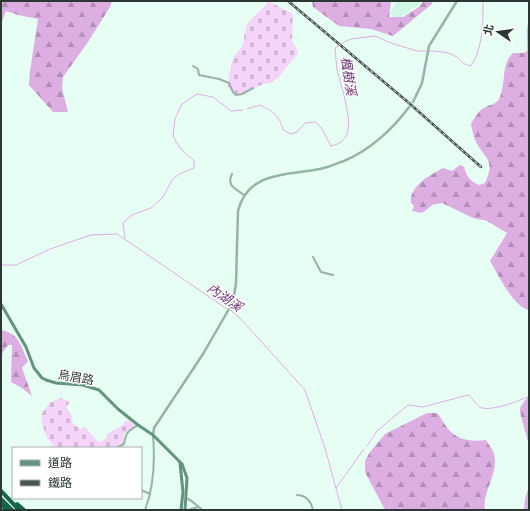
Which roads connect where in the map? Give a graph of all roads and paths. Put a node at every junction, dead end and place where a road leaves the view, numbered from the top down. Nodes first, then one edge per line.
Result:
1 (457, 1) edge
2 (193, 66) dead end
3 (253, 88) dead end
4 (413, 102) dead end
5 (409, 107) dead end
6 (232, 174) dead end
7 (244, 195) junction
8 (314, 257) dead end
9 (333, 275) dead end
10 (1, 304) edge
11 (138, 425) junction
12 (153, 435) junction
13 (118, 447) edge
14 (180, 462) junction
15 (142, 490) edge
16 (1, 491) edge
17 (150, 494) junction
18 (297, 495) dead end
19 (10, 498) junction
20 (186, 498) junction
21 (1, 499) edge
22 (1, 504) edge
23 (198, 507) junction
24 (7, 510) edge
25 (12, 510) edge
26 (19, 510) edge
27 (24, 510) edge
28 (145, 510) edge
29 (181, 510) edge
30 (188, 510) edge
31 (203, 510) edge
32 (313, 510) edge

1 - 4 street
2 - 3 street
5 - 7 street
6 - 7 street
7 - 12 street
8 - 9 street
10 - 11 main road, 烏眉路
11 - 12 main road, 烏眉路
11 - 13 street
12 - 14 main road, 烏眉路
12 - 17 street
14 - 20 main road
14 - 29 main road
15 - 17 street
16 - 19 highway
17 - 28 street
18 - 32 street
19 - 26 highway
19 - 27 highway
20 - 23 street
20 - 30 main road
21 - 25 highway
22 - 24 highway
23 - 30 street
23 - 31 street

